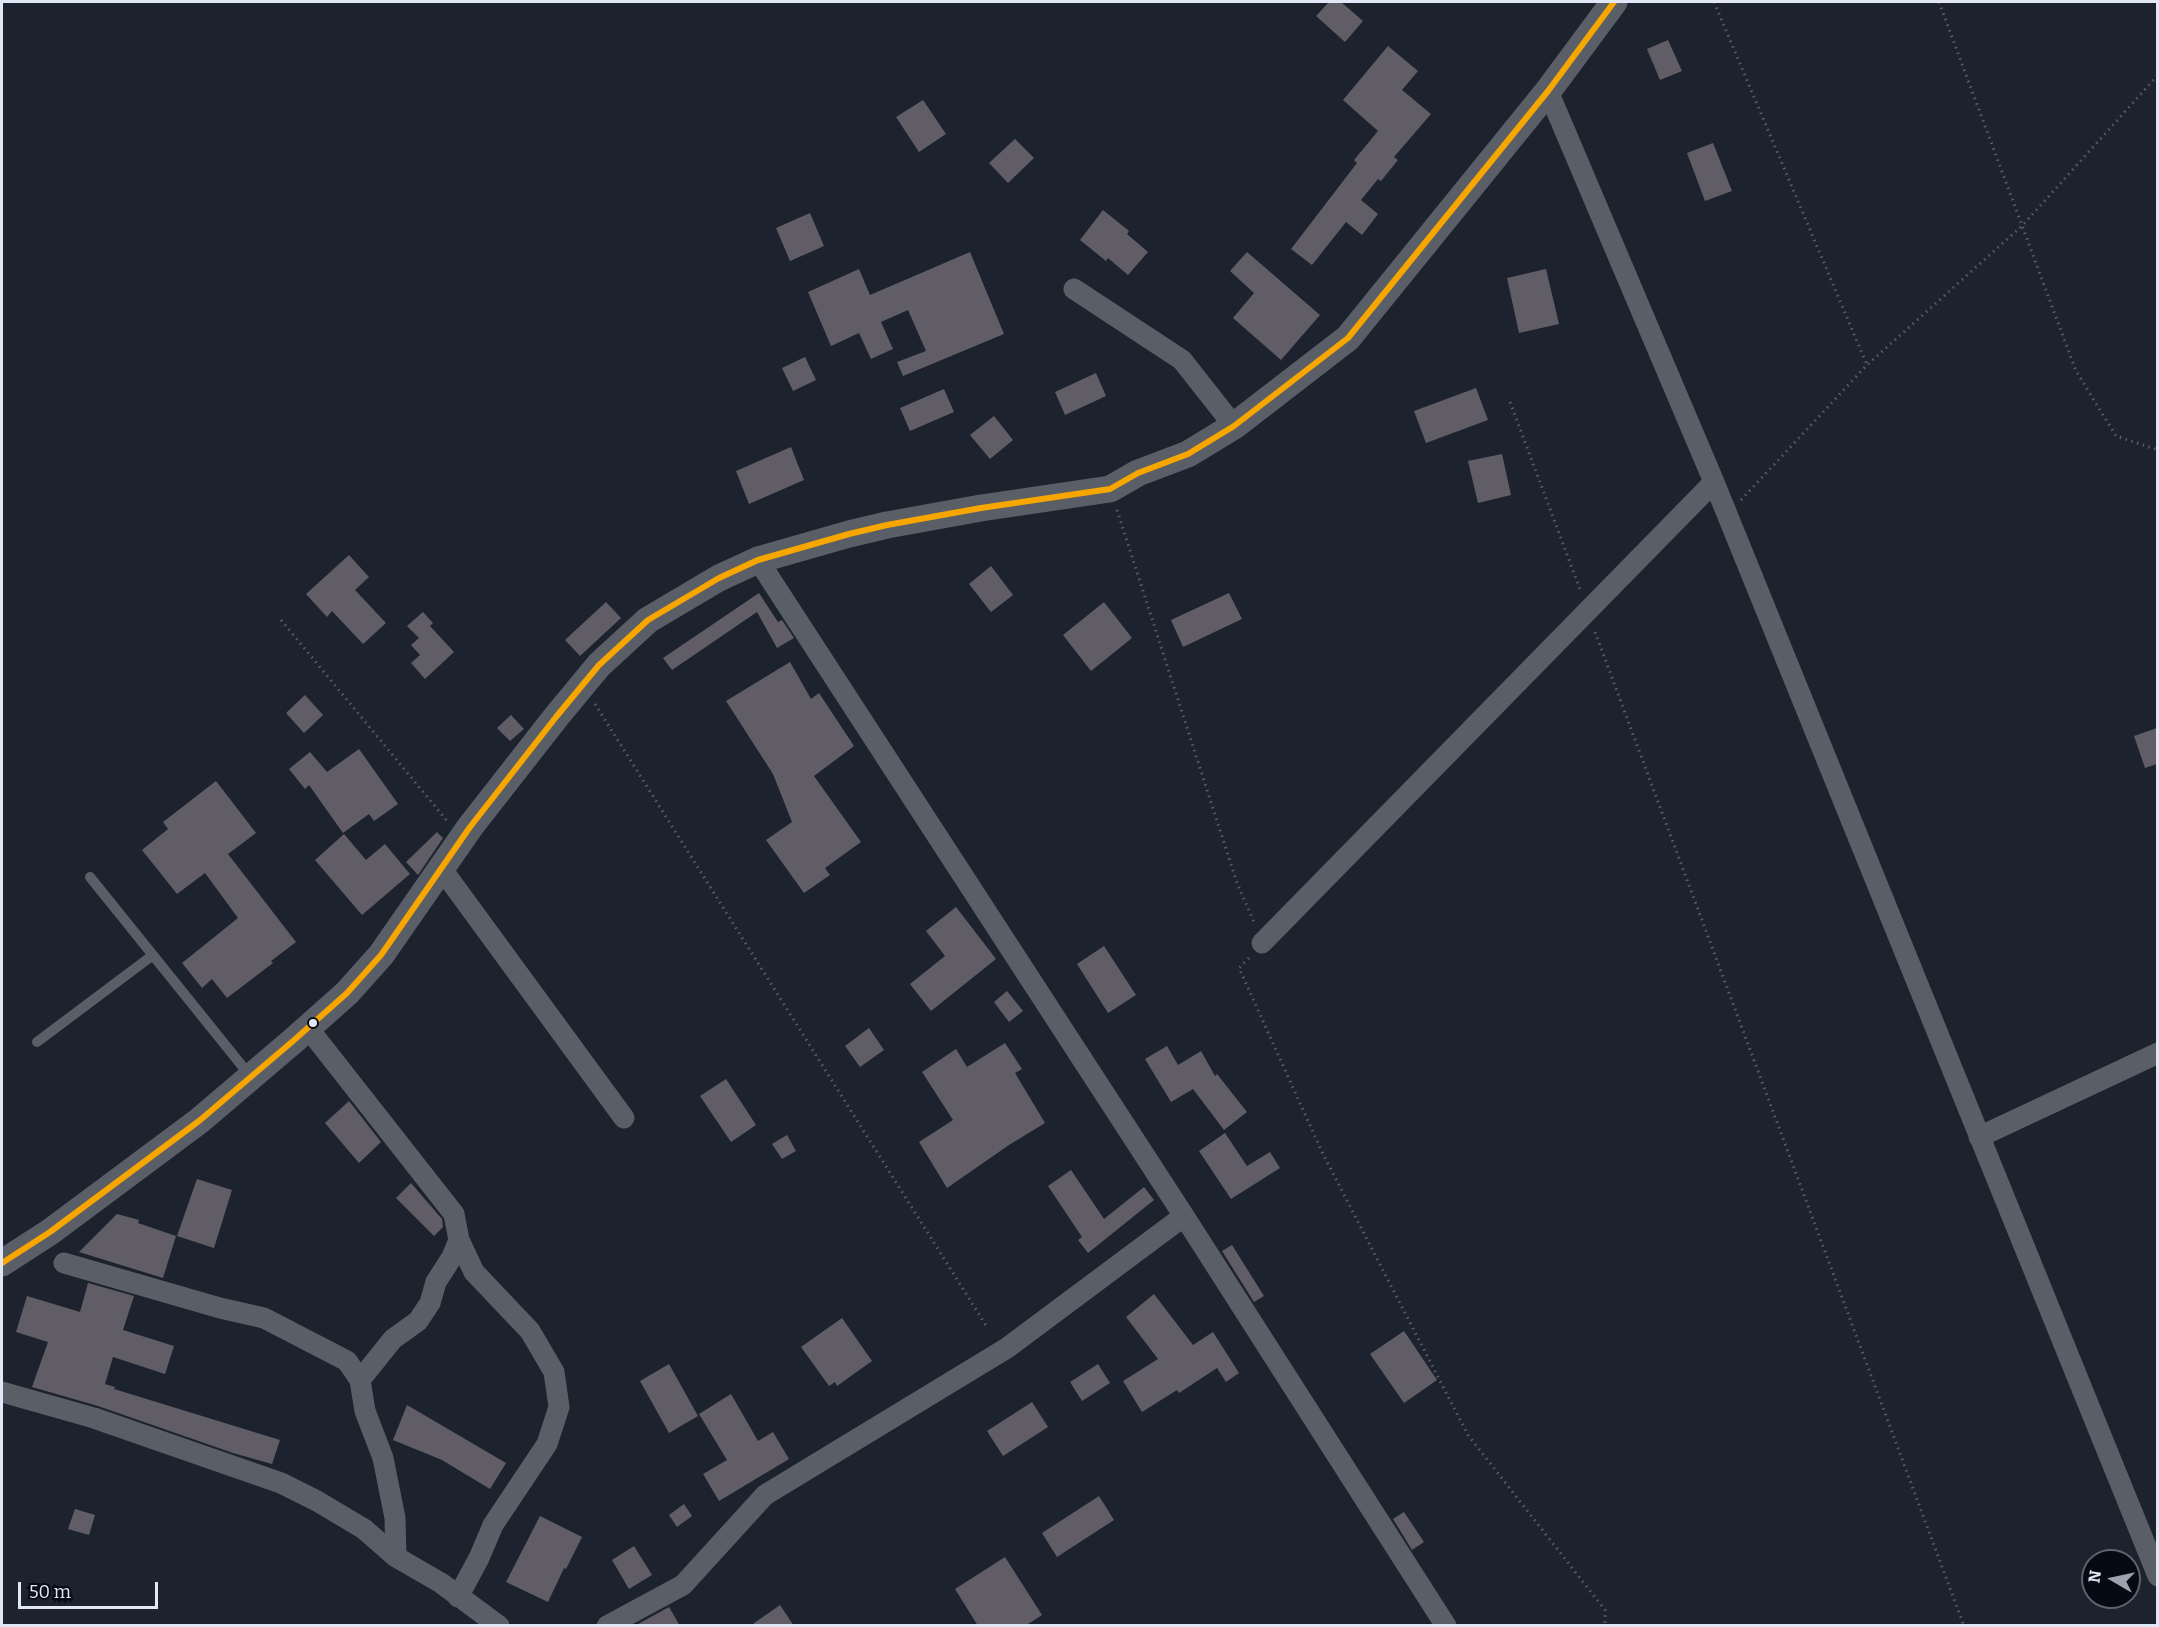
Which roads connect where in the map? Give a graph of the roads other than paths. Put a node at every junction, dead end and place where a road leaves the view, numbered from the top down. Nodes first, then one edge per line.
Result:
1 (1614, 2) edge
2 (1548, 91) junction
3 (1074, 289) dead end
4 (1234, 426) junction
5 (1714, 482) junction
6 (758, 560) junction
7 (441, 868) junction
8 (90, 877) dead end
9 (1263, 943) road end
10 (153, 955) junction
11 (308, 1028) junction
12 (37, 1042) dead end
13 (2157, 1053) edge
14 (251, 1077) junction
15 (624, 1118) dead end
16 (1979, 1137) junction
17 (1184, 1216) junction
18 (459, 1239) junction
19 (2, 1263) edge
20 (64, 1263) dead end
21 (360, 1380) junction
22 (2, 1392) edge
23 (396, 1557) junction
24 (2157, 1576) edge
25 (458, 1597) junction
26 (500, 1626) edge
27 (607, 1626) edge
28 (1446, 1626) edge

1 - 2 street
2 - 4 street
2 - 5 street
3 - 4 street
4 - 6 street
5 - 9 street
5 - 16 street
6 - 7 street
6 - 17 street
7 - 11 street
7 - 15 street
8 - 10 lane
10 - 12 lane
10 - 14 lane
11 - 14 street
11 - 18 street
13 - 16 street
14 - 19 street
16 - 24 street
17 - 27 street
17 - 28 street
18 - 21 street
18 - 25 street
20 - 21 street
21 - 23 street
22 - 23 street
23 - 25 street
25 - 26 street

